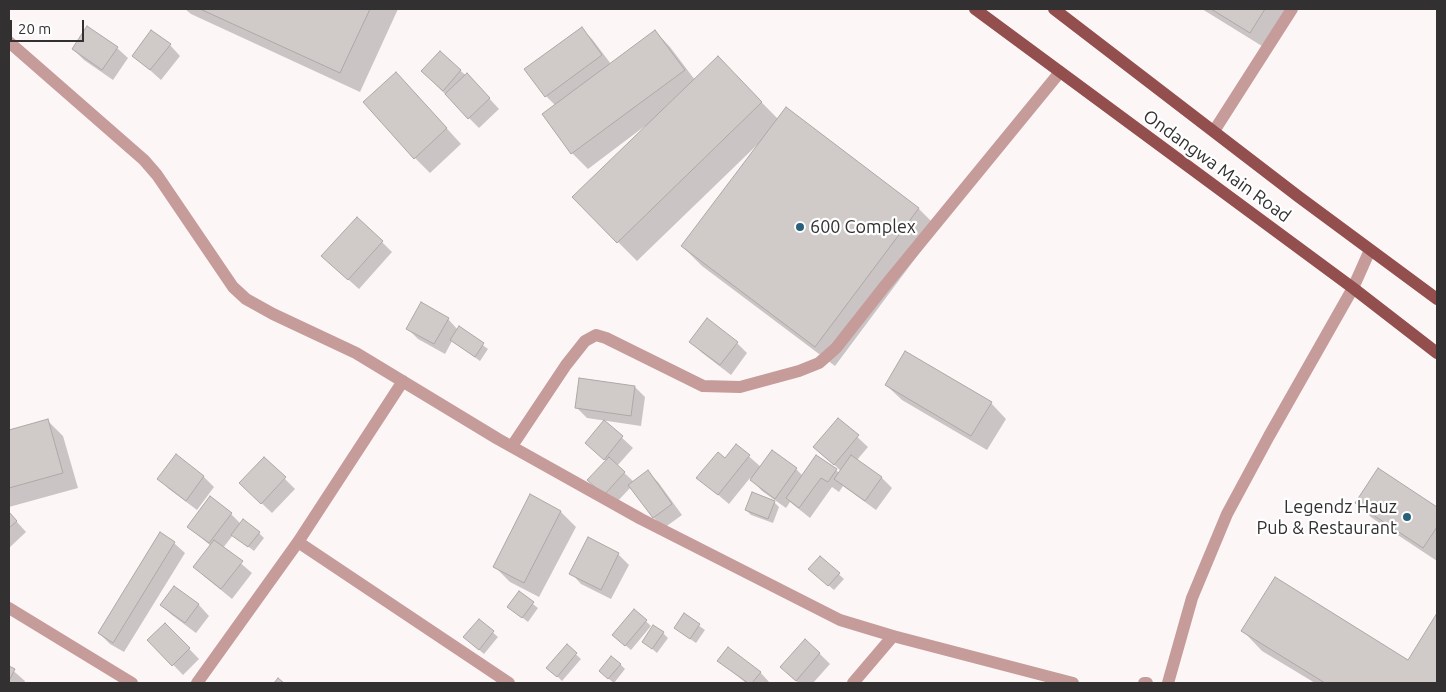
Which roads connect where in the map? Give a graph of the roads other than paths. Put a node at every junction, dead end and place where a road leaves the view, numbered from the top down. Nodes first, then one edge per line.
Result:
1 (975, 9) edge
2 (1054, 9) edge
3 (1292, 9) edge
4 (9, 42) edge
5 (1060, 72) junction
6 (1214, 132) junction
7 (1370, 250) junction
8 (1353, 288) junction
9 (1437, 299) edge
10 (1437, 353) edge
11 (403, 381) junction
12 (512, 446) junction
13 (298, 542) junction
14 (9, 608) edge
15 (893, 636) junction
16 (132, 683) edge
17 (197, 683) edge
18 (509, 683) edge
19 (853, 683) edge
20 (1073, 683) edge
21 (1168, 683) edge

1 - 5 main road, Ondangwa Main Road
2 - 6 main road, Ondangwa Main Road
3 - 6 street
4 - 11 street
5 - 8 main road, Ondangwa Main Road
5 - 12 street
6 - 7 main road, Ondangwa Main Road
7 - 8 street
7 - 9 main road, Ondangwa Main Road
8 - 10 main road, Ondangwa Main Road
8 - 21 street
11 - 12 street
11 - 13 street
12 - 15 street
13 - 17 street
13 - 18 street
14 - 16 street
15 - 19 street
15 - 20 street

